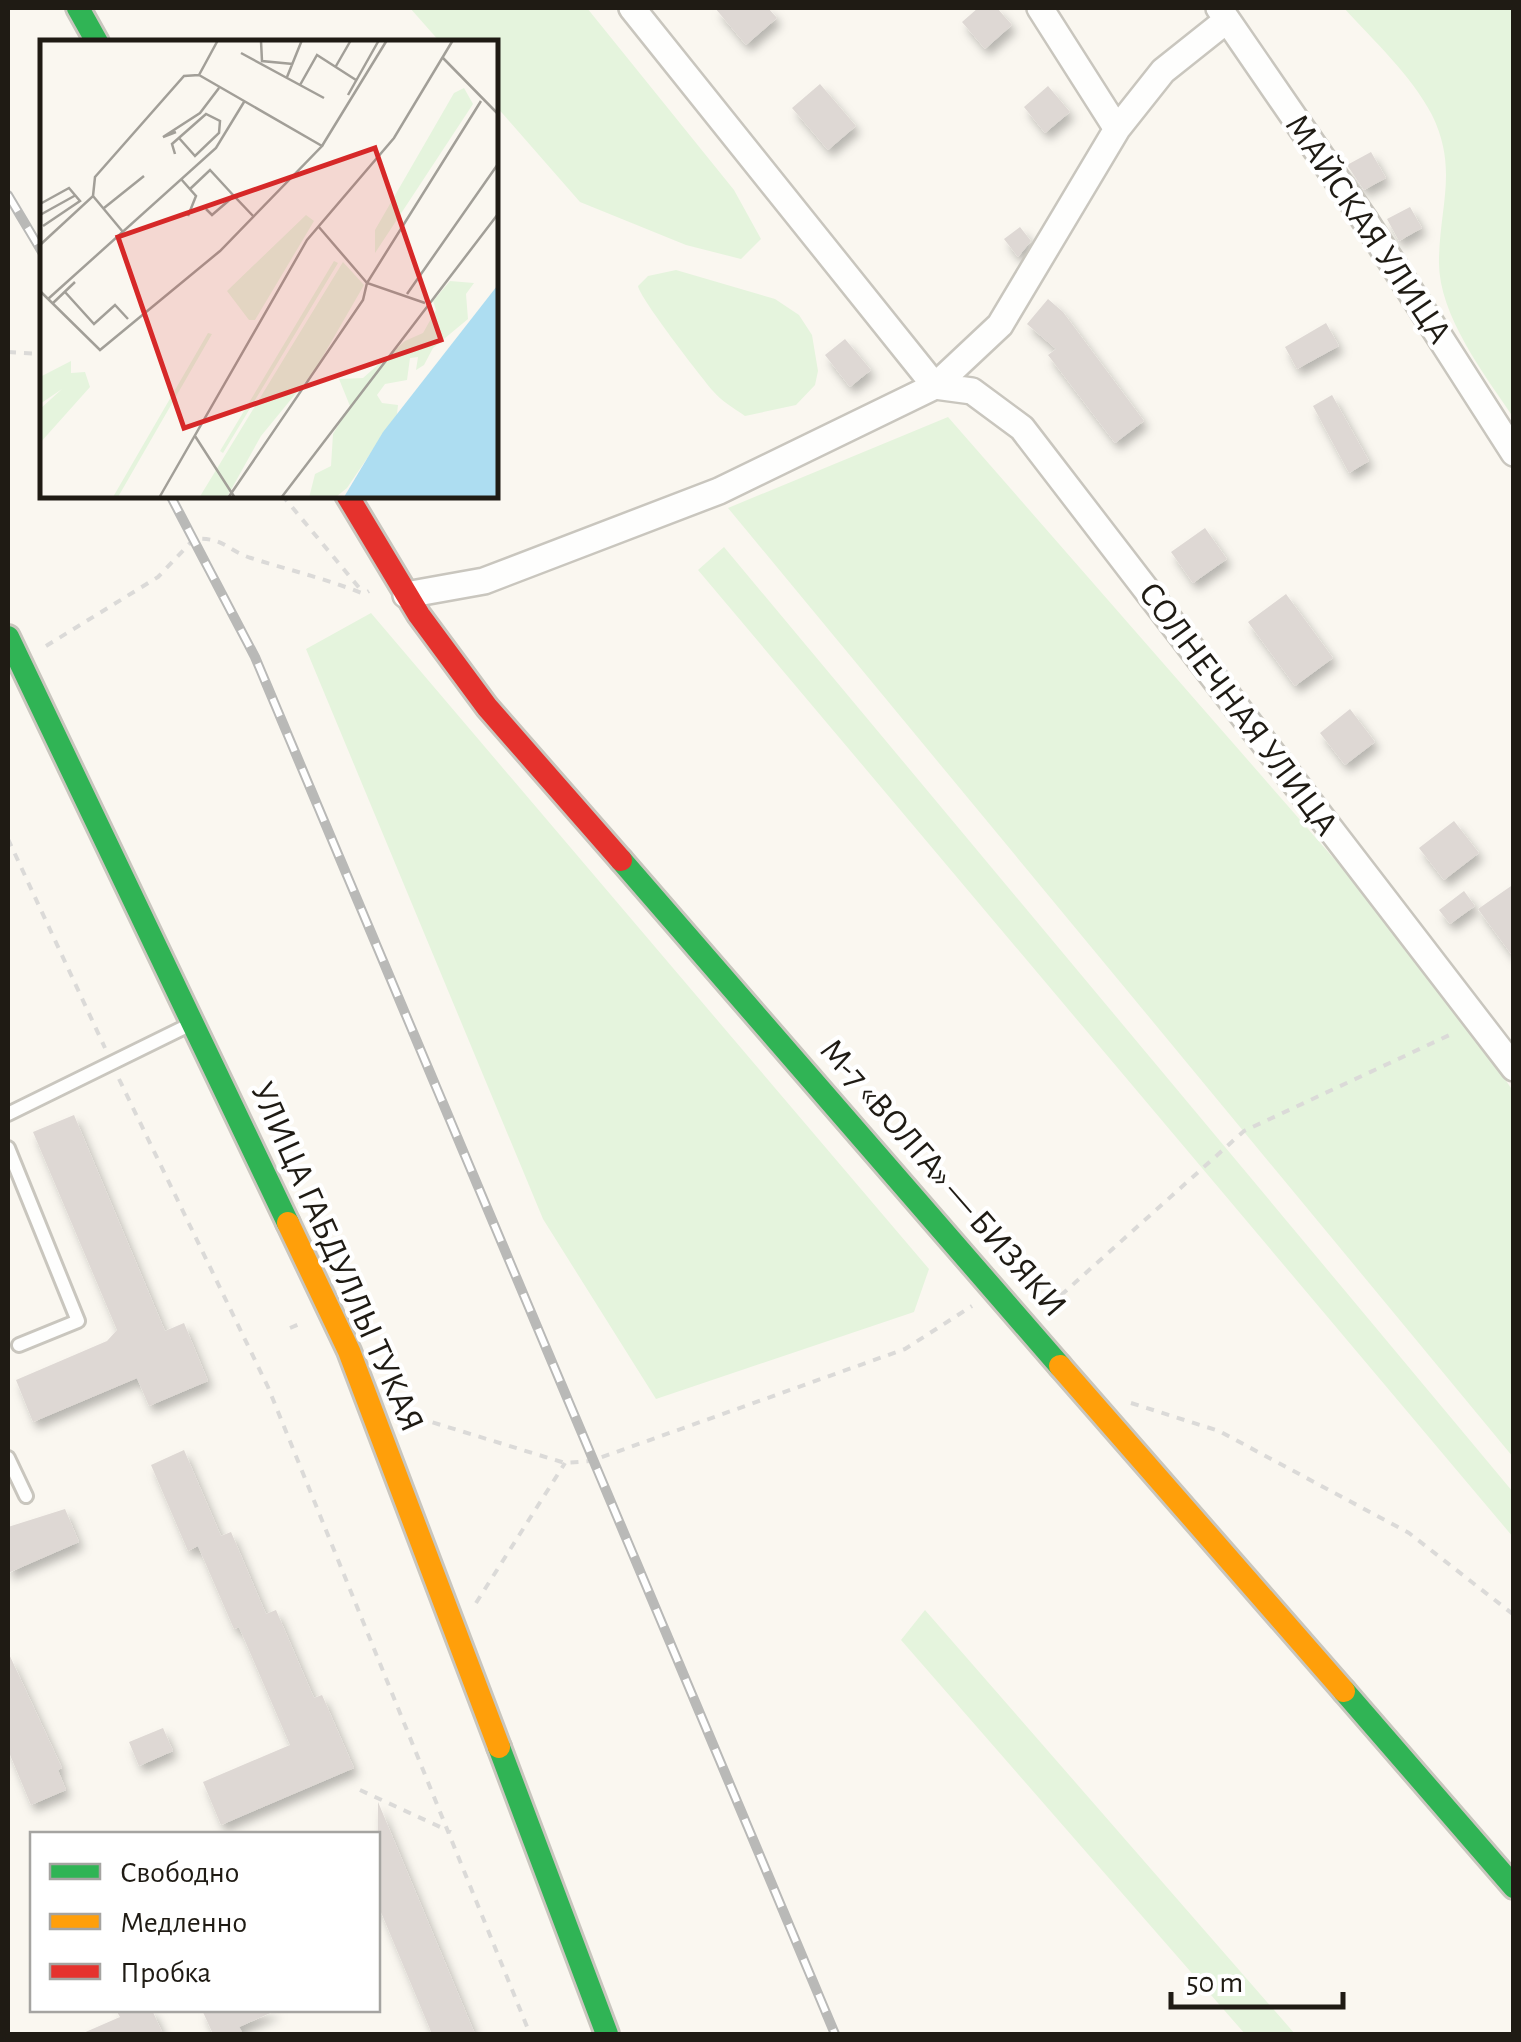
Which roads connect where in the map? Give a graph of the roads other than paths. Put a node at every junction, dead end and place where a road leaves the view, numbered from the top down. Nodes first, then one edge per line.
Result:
1 (78, 8) edge
2 (632, 8) edge
3 (1040, 8) edge
4 (1223, 14) edge
5 (96, 40) edge
6 (1117, 130) junction
7 (935, 386) junction
8 (1514, 453) edge
9 (349, 498) edge
10 (400, 585) junction
11 (8, 637) edge
12 (192, 1024) junction
13 (1514, 1068) edge
14 (8, 1114) edge
15 (8, 1148) edge
16 (19, 1345) dead end
17 (8, 1458) edge
18 (26, 1496) dead end
19 (1514, 1887) edge
20 (607, 2034) edge

1 - 5 main road
2 - 7 street
3 - 6 street
4 - 6 street
4 - 8 street, МАЙСКАЯ УЛИЦА
6 - 7 street
7 - 10 street
7 - 13 street, СОЛНЕЧНАЯ УЛИЦА
9 - 10 main road, М-7 «ВОЛГА» — БИЗЯКИ
10 - 19 main road, М-7 «ВОЛГА» — БИЗЯКИ
11 - 12 main road, УЛИЦА ГАБДУЛЛЫ ТУКАЯ
12 - 14 lane
12 - 20 main road, УЛИЦА ГАБДУЛЛЫ ТУКАЯ
15 - 16 lane
17 - 18 lane

